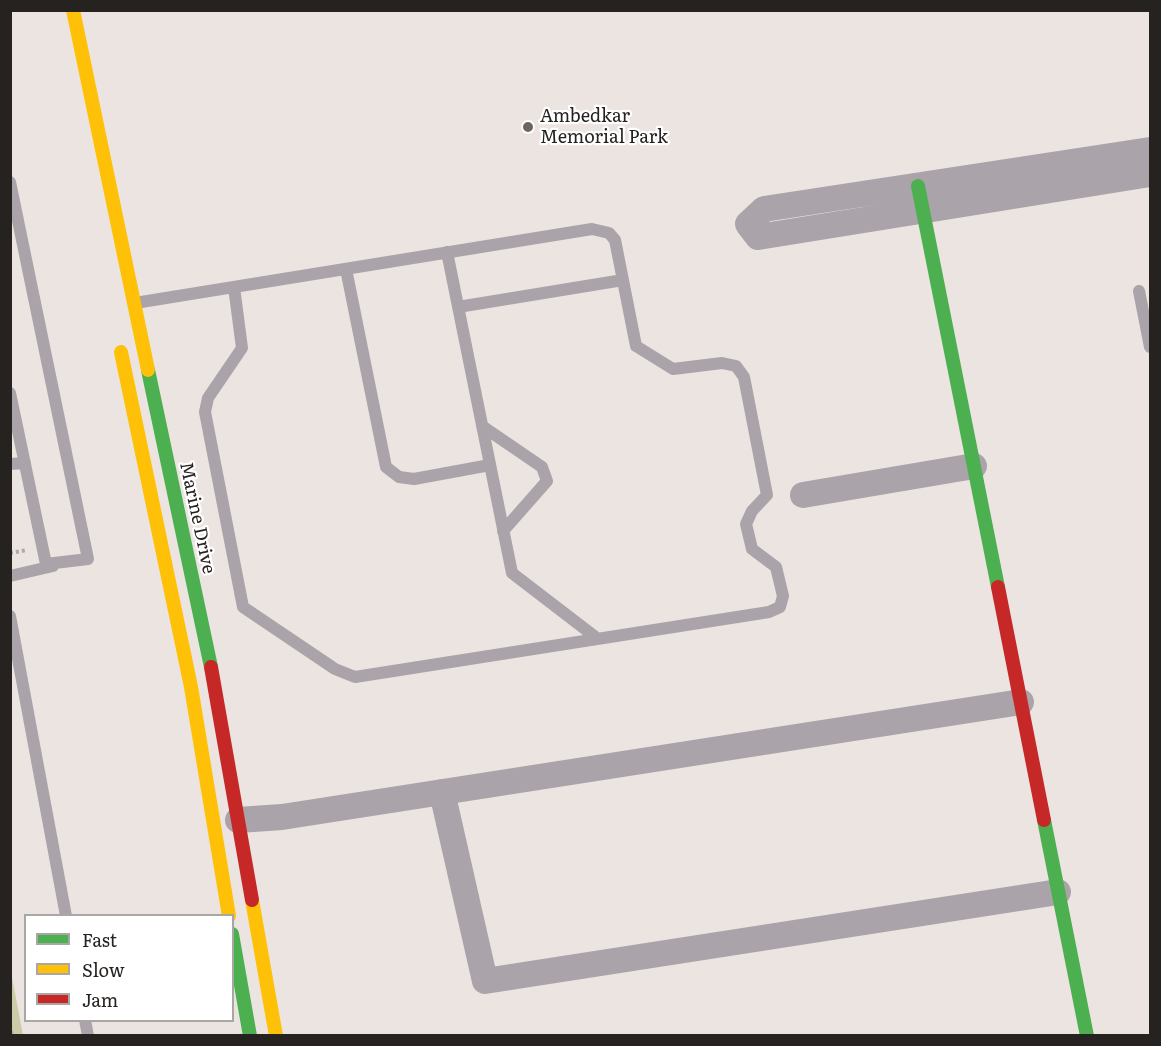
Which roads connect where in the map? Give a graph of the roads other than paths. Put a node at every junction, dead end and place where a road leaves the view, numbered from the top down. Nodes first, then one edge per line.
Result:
1 (73, 10) edge
2 (1150, 150) edge
3 (1150, 174) edge
4 (10, 182) edge
5 (921, 198) junction
6 (447, 252) junction
7 (346, 269) junction
8 (623, 280) junction
9 (234, 287) junction
10 (1139, 291) dead end
11 (134, 303) junction
12 (458, 307) junction
13 (117, 337) dead end
14 (1150, 347) edge
15 (10, 393) edge
16 (482, 426) junction
17 (25, 463) junction
18 (10, 464) edge
19 (490, 465) junction
20 (974, 466) junction
21 (803, 495) dead end
22 (503, 531) junction
23 (69, 562) junction
24 (10, 576) edge
25 (10, 616) edge
26 (598, 639) junction
27 (1020, 702) junction
28 (442, 792) junction
29 (238, 820) junction
30 (1058, 892) junction
31 (66, 914) edge
32 (229, 914) edge
33 (234, 945) edge
34 (250, 1035) edge
35 (276, 1035) edge
36 (1087, 1035) edge

1 - 11 street, Marine Drive
2 - 5 street
3 - 5 street
4 - 23 lane
5 - 5 street
5 - 20 street
6 - 7 lane
6 - 8 lane
6 - 12 lane
7 - 9 lane
7 - 19 lane
8 - 12 lane
8 - 26 lane
9 - 11 lane
9 - 26 lane
10 - 14 lane
11 - 29 street, Marine Drive
12 - 16 lane
13 - 32 street
15 - 17 lane
16 - 19 lane
16 - 22 lane
17 - 18 lane
17 - 23 lane
19 - 22 lane
20 - 21 street
20 - 27 street
22 - 26 lane
23 - 24 lane
25 - 31 lane
27 - 28 street
27 - 30 street
28 - 29 street
28 - 30 street
29 - 35 street, Marine Drive
30 - 36 street
33 - 34 street

